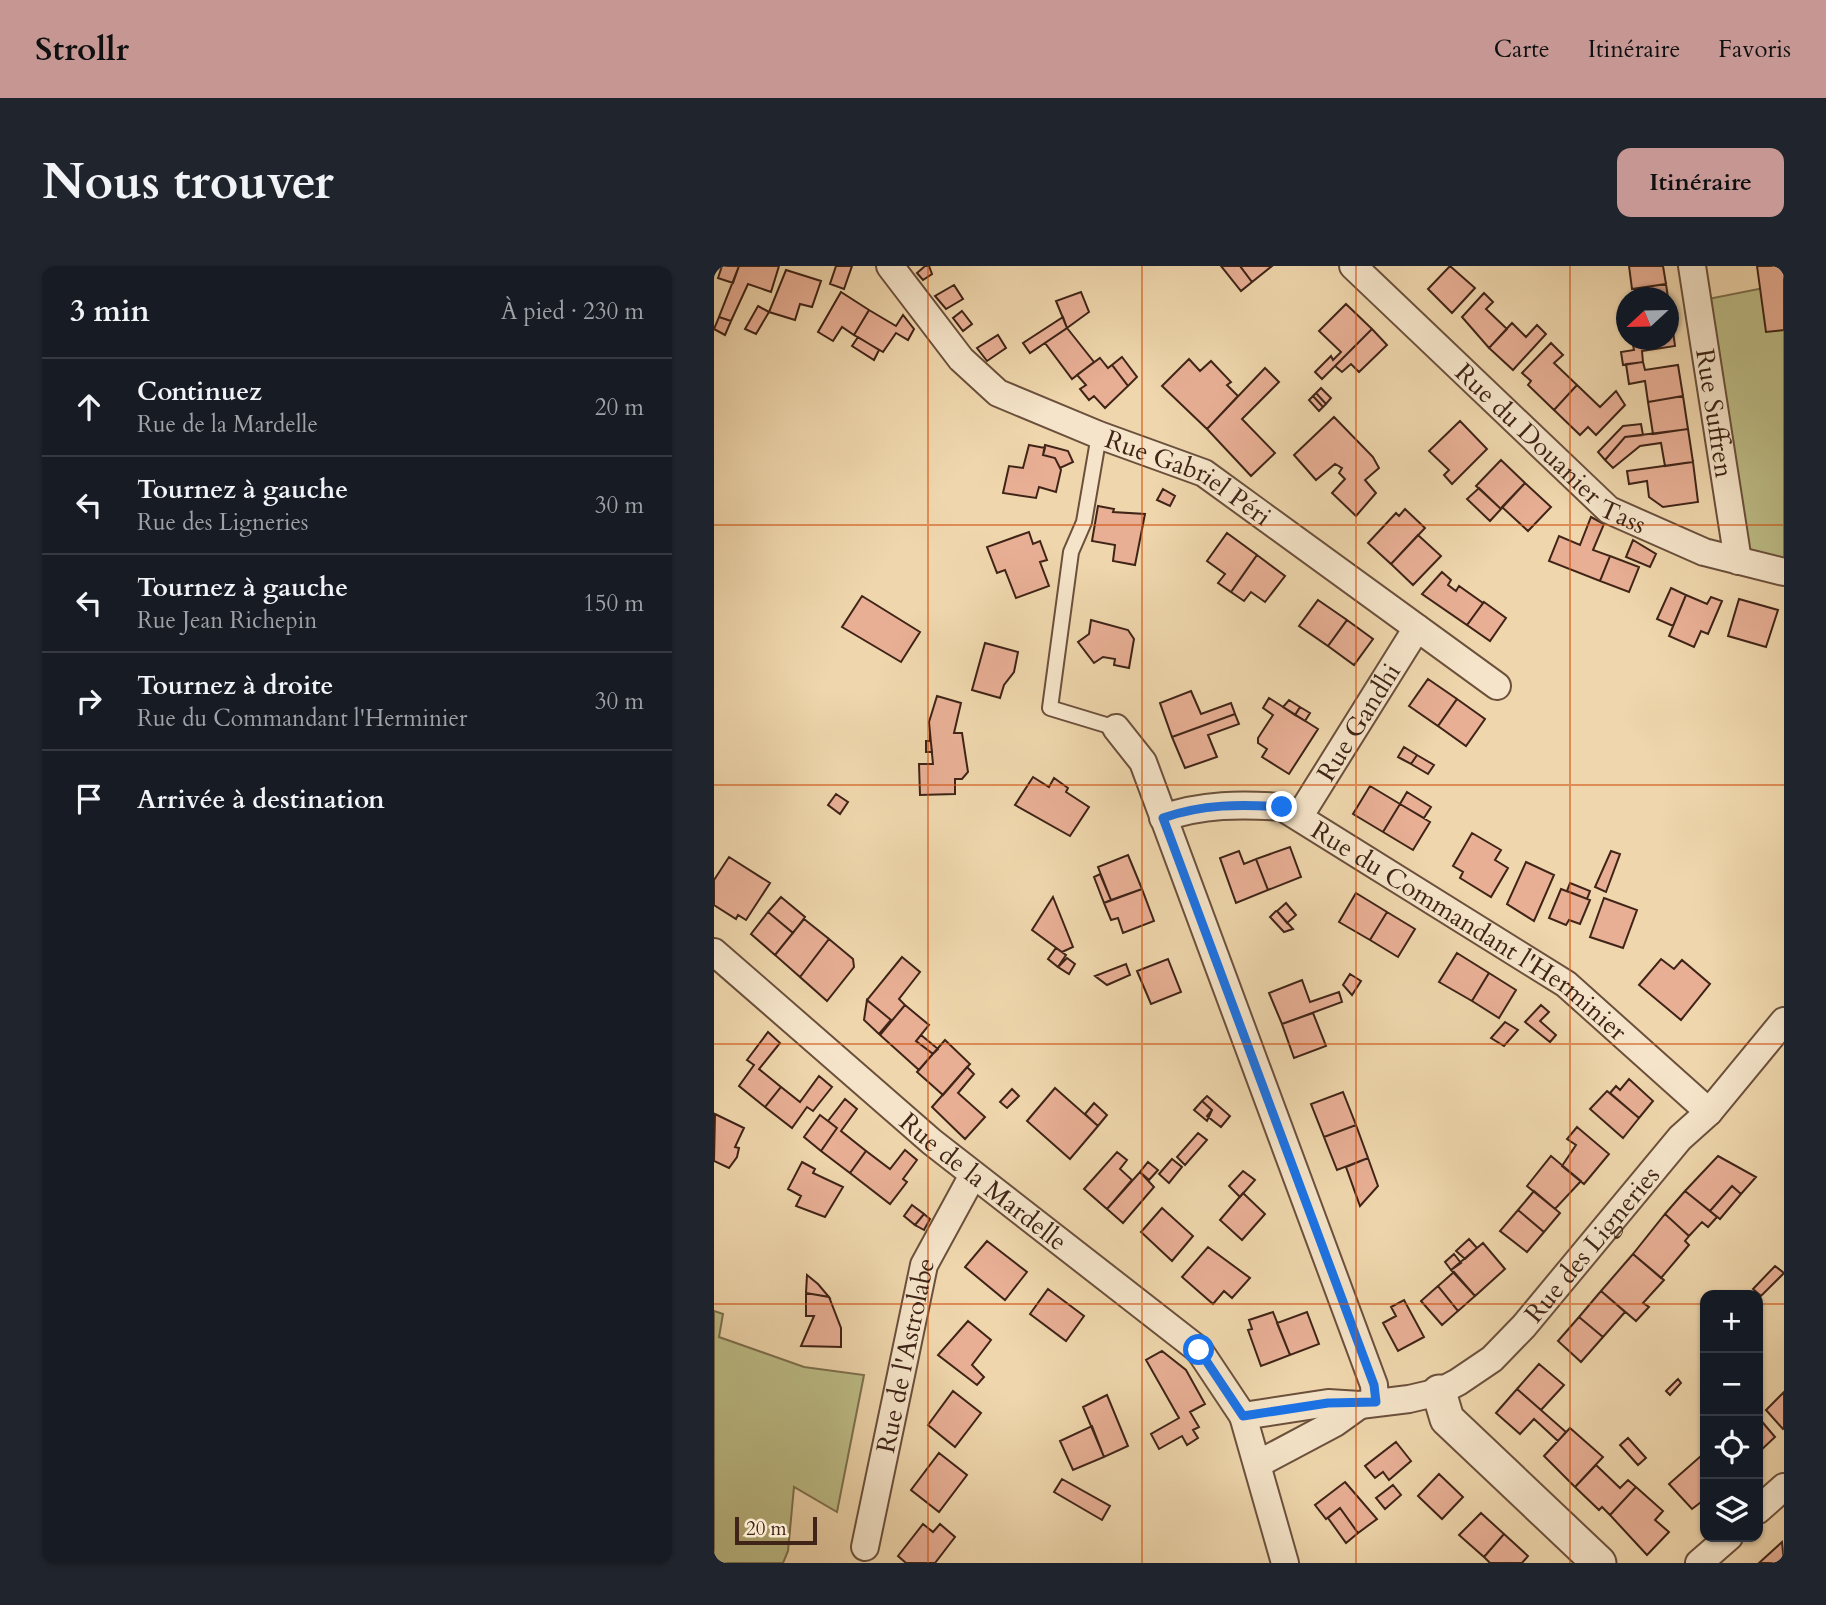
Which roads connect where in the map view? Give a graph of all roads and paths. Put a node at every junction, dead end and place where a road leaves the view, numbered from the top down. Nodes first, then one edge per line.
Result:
1 (890, 266) edge
2 (1353, 266) edge
3 (1692, 266) edge
4 (1099, 436) junction
5 (1738, 561) junction
6 (1784, 572) edge
7 (1417, 628) junction
8 (1497, 686) dead end
9 (1116, 728) joint
10 (1299, 817) junction
11 (1163, 818) junction
12 (714, 952) edge
13 (1784, 1021) edge
14 (1709, 1112) junction
15 (973, 1175) junction
16 (1439, 1392) junction
17 (1368, 1403) junction
18 (1243, 1416) junction
19 (1258, 1464) junction
20 (1784, 1487) edge
21 (1763, 1506) edge
22 (1722, 1542) edge
23 (865, 1547) dead end
24 (1289, 1559) edge
25 (1599, 1563) edge
26 (1699, 1563) edge

1 - 4 street, Rue Gabriel Péri
2 - 5 street, Rue du Douanier Tass
3 - 5 street, Rue Suffren
4 - 7 street, Rue Gabriel Péri
4 - 9 lane
5 - 6 street, Rue du Douanier Tass
7 - 8 street, Rue Gabriel Péri
7 - 10 street, Rue Gandhi
9 - 11 street
10 - 11 street, Rue du Commandant l'Herminier
10 - 14 street, Rue du Commandant l'Herminier
11 - 17 street
12 - 15 street, Rue de la Mardelle
13 - 14 street, Rue des Ligneries
14 - 16 street, Rue des Ligneries
15 - 18 street, Rue de la Mardelle
15 - 23 street, Rue de l'Astrolabe
16 - 17 street, Rue des Ligneries
16 - 25 street
17 - 18 street, Rue des Ligneries
17 - 19 street, Rue des Ligneries
18 - 19 street
19 - 24 street
20 - 21 street
22 - 26 street

